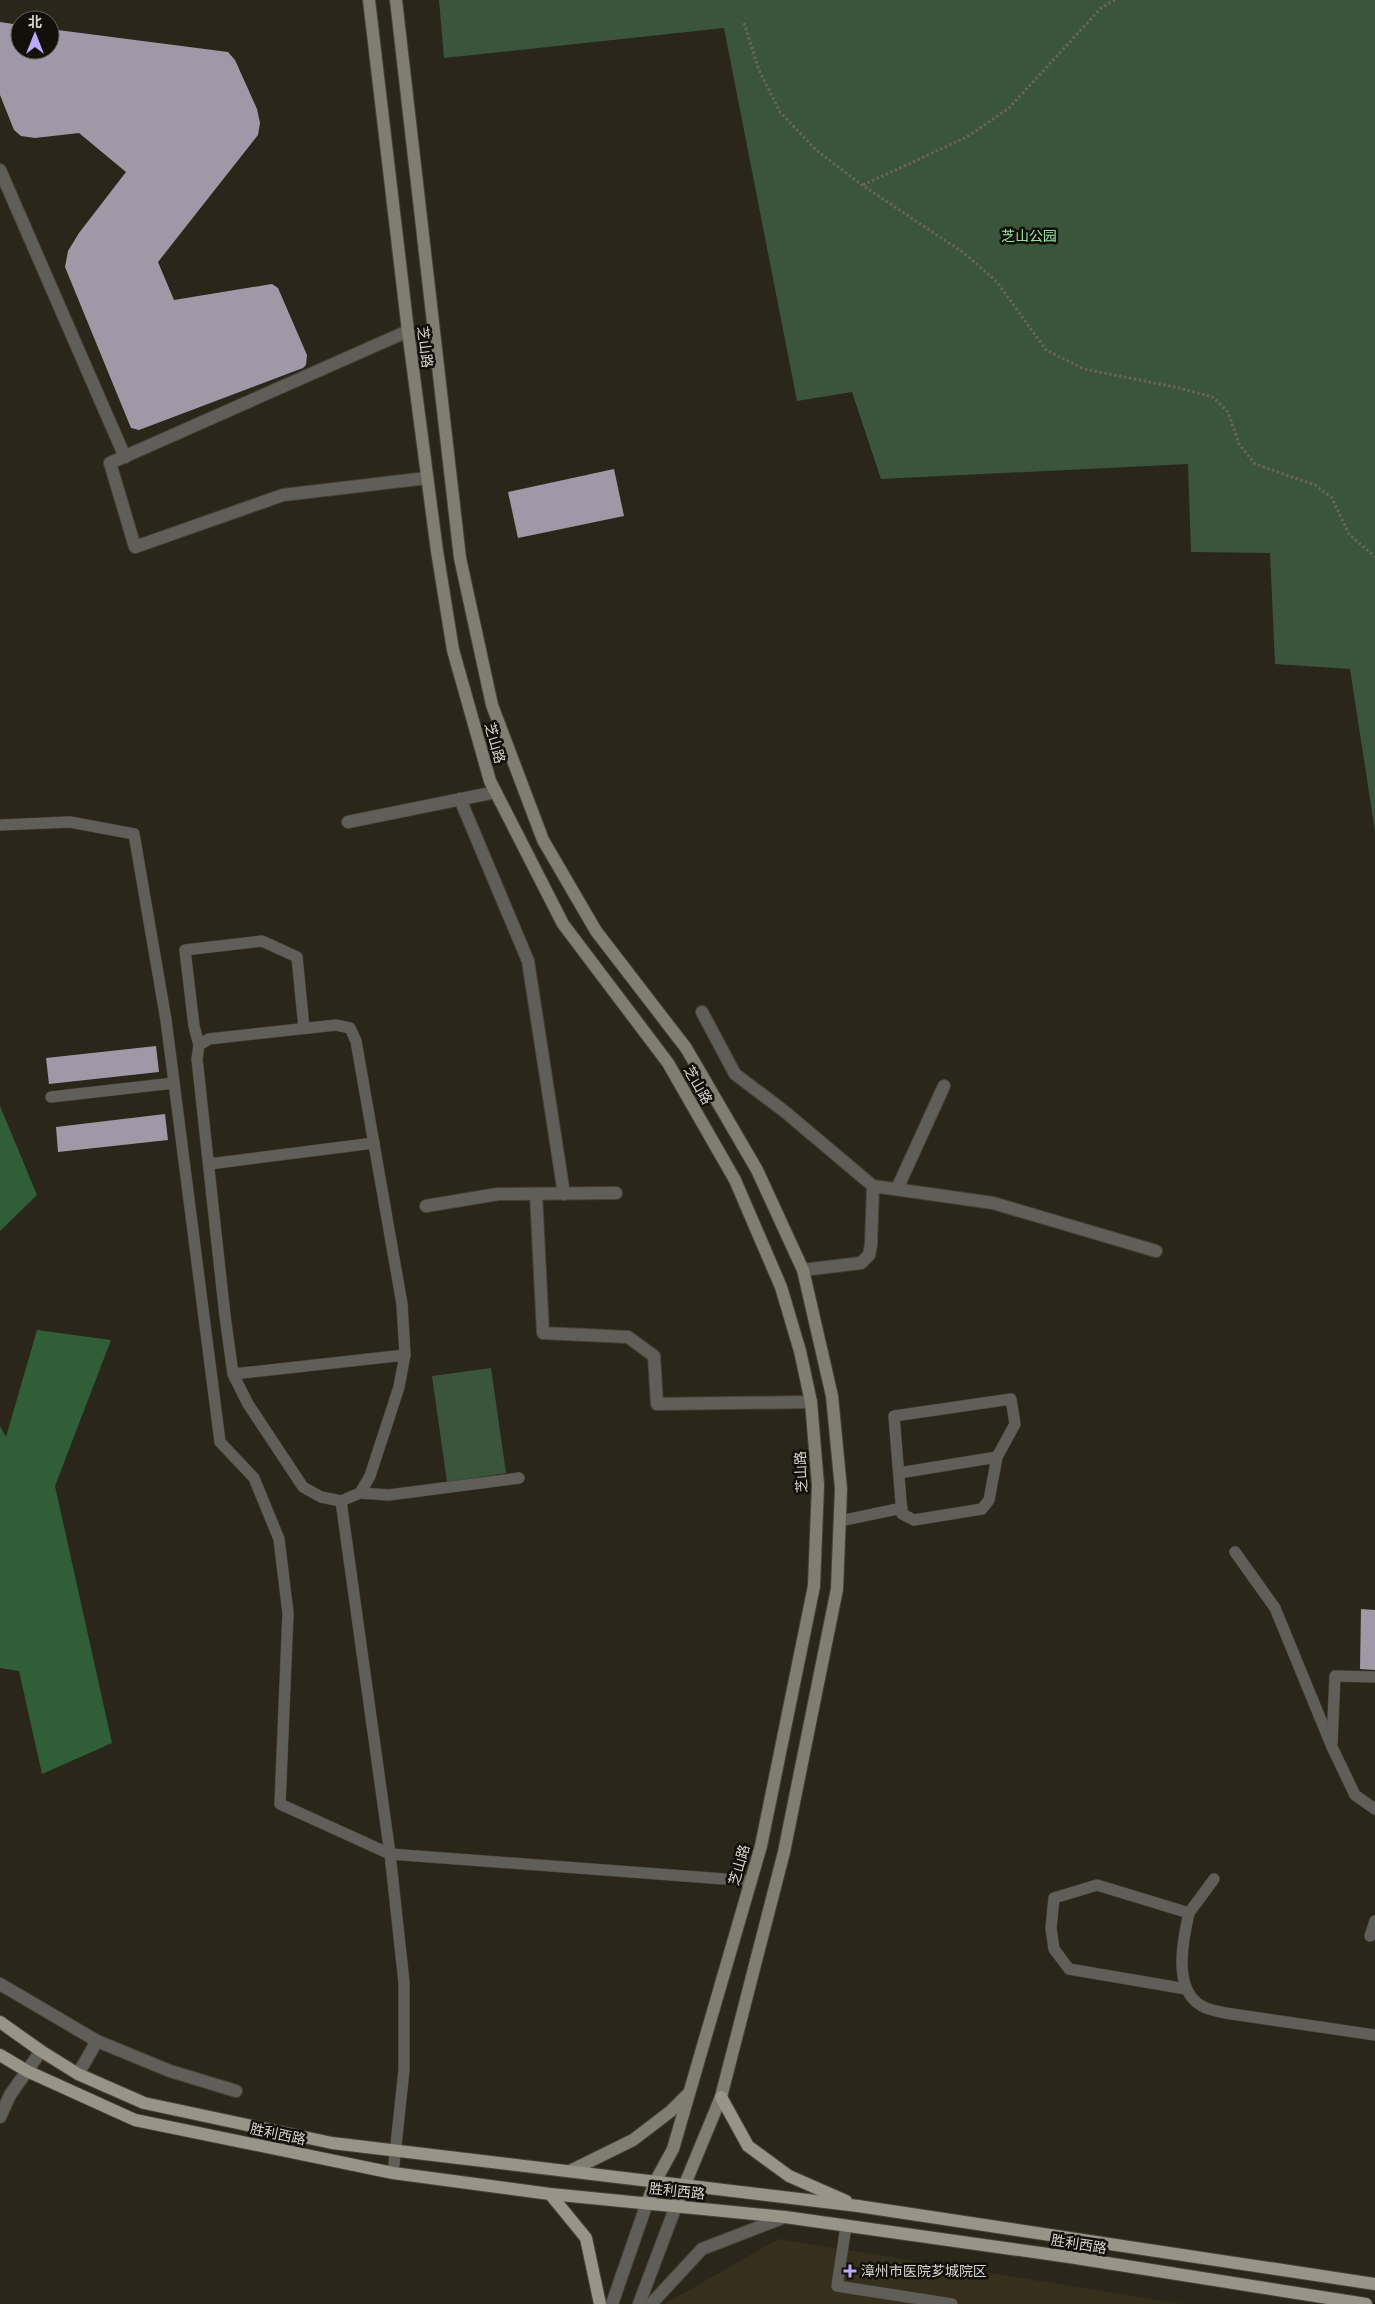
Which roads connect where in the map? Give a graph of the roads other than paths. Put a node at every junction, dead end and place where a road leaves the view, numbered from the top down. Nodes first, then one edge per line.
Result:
1 (369, 0) edge
2 (396, 0) edge
3 (0, 170) edge
4 (408, 331) junction
5 (125, 457) junction
6 (427, 478) junction
7 (496, 792) junction
8 (460, 799) junction
9 (348, 822) dead end
10 (0, 825) edge
11 (702, 1012) dead end
12 (304, 1028) junction
13 (199, 1045) junction
14 (174, 1083) junction
15 (944, 1086) dead end
16 (51, 1097) dead end
17 (374, 1143) junction
18 (209, 1164) junction
19 (873, 1186) junction
20 (897, 1189) junction
21 (616, 1193) dead end
22 (536, 1194) junction
23 (564, 1194) junction
24 (426, 1206) dead end
25 (1156, 1251) dead end
26 (803, 1270) junction
27 (405, 1355) junction
28 (233, 1374) junction
29 (811, 1402) junction
30 (997, 1457) junction
31 (899, 1473) junction
32 (519, 1478) dead end
33 (360, 1493) junction
34 (341, 1501) junction
35 (902, 1508) junction
36 (840, 1521) junction
37 (1235, 1552) dead end
38 (1375, 1677) edge
39 (1332, 1747) junction
40 (1375, 1808) edge
41 (390, 1854) junction
42 (1214, 1879) dead end
43 (750, 1881) junction
44 (1189, 1913) junction
45 (1375, 1921) edge
46 (1370, 1936) dead end
47 (0, 1984) edge
48 (1186, 1989) junction
49 (0, 2022) edge
50 (1375, 2035) edge
51 (97, 2041) junction
52 (41, 2051) junction
53 (0, 2055) edge
54 (27, 2072) junction
55 (78, 2074) junction
56 (236, 2091) dead end
57 (689, 2093) junction
58 (721, 2097) junction
59 (0, 2117) edge
60 (395, 2152) junction
61 (570, 2172) junction
62 (393, 2173) junction
63 (655, 2182) junction
64 (686, 2185) junction
65 (550, 2194) junction
66 (646, 2203) junction
67 (676, 2206) junction
68 (858, 2206) junction
69 (785, 2217) junction
70 (846, 2226) junction
71 (1375, 2284) edge
72 (600, 2304) edge
73 (612, 2304) edge
74 (640, 2304) edge
75 (651, 2304) edge
76 (952, 2304) edge
77 (1366, 2304) edge

1 - 4 main road, 芝山路
2 - 26 main road
3 - 5 street
4 - 5 street
4 - 6 main road, 芝山路
5 - 6 street
6 - 7 main road, 芝山路
7 - 8 street
7 - 29 main road, 芝山路
8 - 9 street
8 - 23 street
10 - 14 lane
11 - 19 street
12 - 13 lane
12 - 13 lane
12 - 17 lane
13 - 18 lane
14 - 16 lane
14 - 41 lane
15 - 20 street
17 - 18 lane
17 - 27 lane
18 - 28 lane
19 - 20 street
19 - 26 street
20 - 25 street
21 - 23 street
22 - 23 street
22 - 24 street
22 - 29 street
26 - 36 main road
27 - 28 lane
27 - 33 lane
28 - 34 lane
29 - 43 main road, 芝山路
30 - 31 lane
30 - 31 lane
30 - 35 lane
31 - 35 lane
32 - 33 lane
33 - 34 lane
34 - 41 lane
35 - 36 lane
36 - 58 main road
37 - 39 lane
38 - 39 lane
39 - 40 lane
41 - 43 lane
41 - 60 lane
42 - 44 lane
43 - 57 main road, 芝山路
44 - 48 lane
44 - 48 lane
45 - 46 lane
47 - 51 street
48 - 50 lane
49 - 52 main road
51 - 55 street
51 - 56 street
52 - 54 street
52 - 55 main road
53 - 54 main road, 胜利西路
54 - 59 street
54 - 62 main road, 胜利西路
55 - 60 main road
57 - 61 main road
57 - 63 main road, 芝山路
58 - 64 main road
58 - 68 main road
60 - 61 main road
60 - 62 lane
61 - 63 main road
62 - 65 main road, 胜利西路
63 - 64 main road
63 - 66 main road, 芝山路
64 - 67 main road
64 - 68 main road
65 - 66 main road, 胜利西路
65 - 72 main road
66 - 67 main road, 胜利西路
66 - 73 street
67 - 69 main road, 胜利西路
67 - 74 street
68 - 71 main road
69 - 70 main road, 胜利西路
69 - 75 street
70 - 76 lane
70 - 77 main road, 胜利西路

